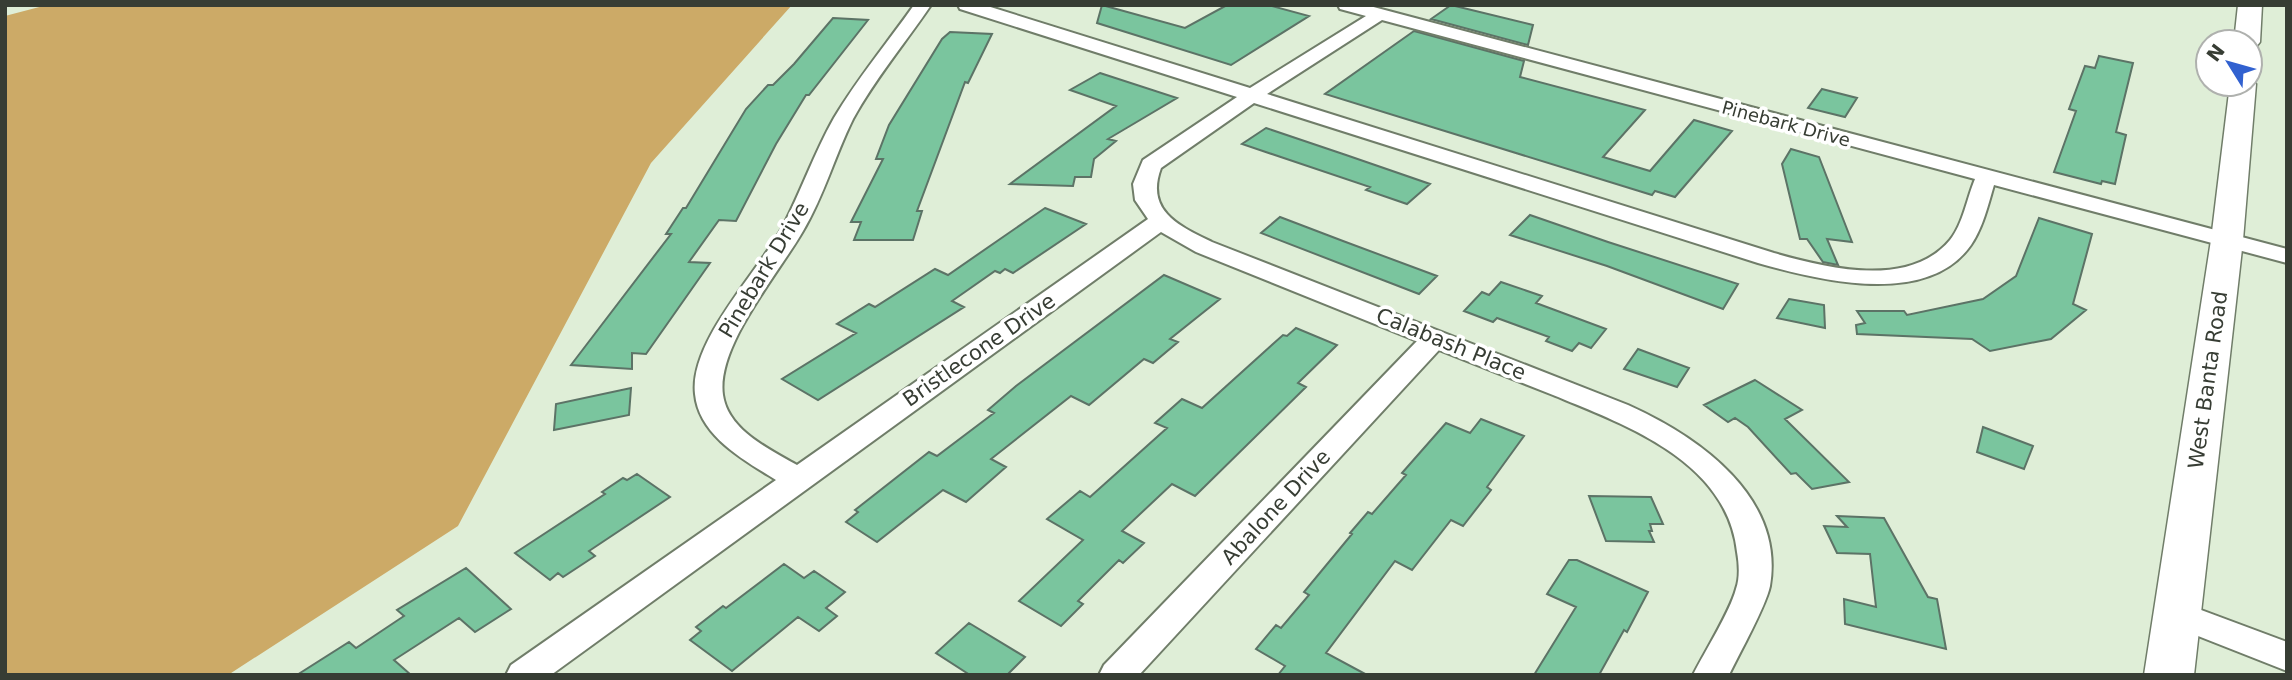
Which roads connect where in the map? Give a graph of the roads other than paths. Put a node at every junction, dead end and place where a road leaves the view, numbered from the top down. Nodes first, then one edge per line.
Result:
1 (923, 5) edge
2 (966, 5) edge
3 (1346, 5) edge
4 (2250, 5) edge
5 (1380, 14) junction
6 (2248, 28) edge
7 (1251, 96) junction
8 (2242, 98) edge
9 (1986, 178) junction
10 (1161, 221) junction
11 (2227, 240) junction
12 (2287, 256) edge
13 (1435, 338) junction
14 (798, 479) junction
15 (2176, 614) junction
16 (2287, 657) edge
17 (524, 675) edge
18 (1118, 675) edge
19 (1711, 675) edge
20 (2169, 675) edge

1 - 14 street, Pinebark Drive
2 - 7 street
3 - 5 street, Pinebark Drive
4 - 6 street
5 - 7 street
5 - 9 street, Pinebark Drive
7 - 9 street
7 - 10 street
8 - 11 street, West Banta Road
9 - 11 street, Pinebark Drive
10 - 13 street, Calabash Place
10 - 14 street, Bristlecone Drive
11 - 12 street
11 - 15 street, West Banta Road
13 - 18 street, Abalone Drive
13 - 19 street, Calabash Place
14 - 17 street, Bristlecone Drive
15 - 16 street
15 - 20 street, West Banta Road

